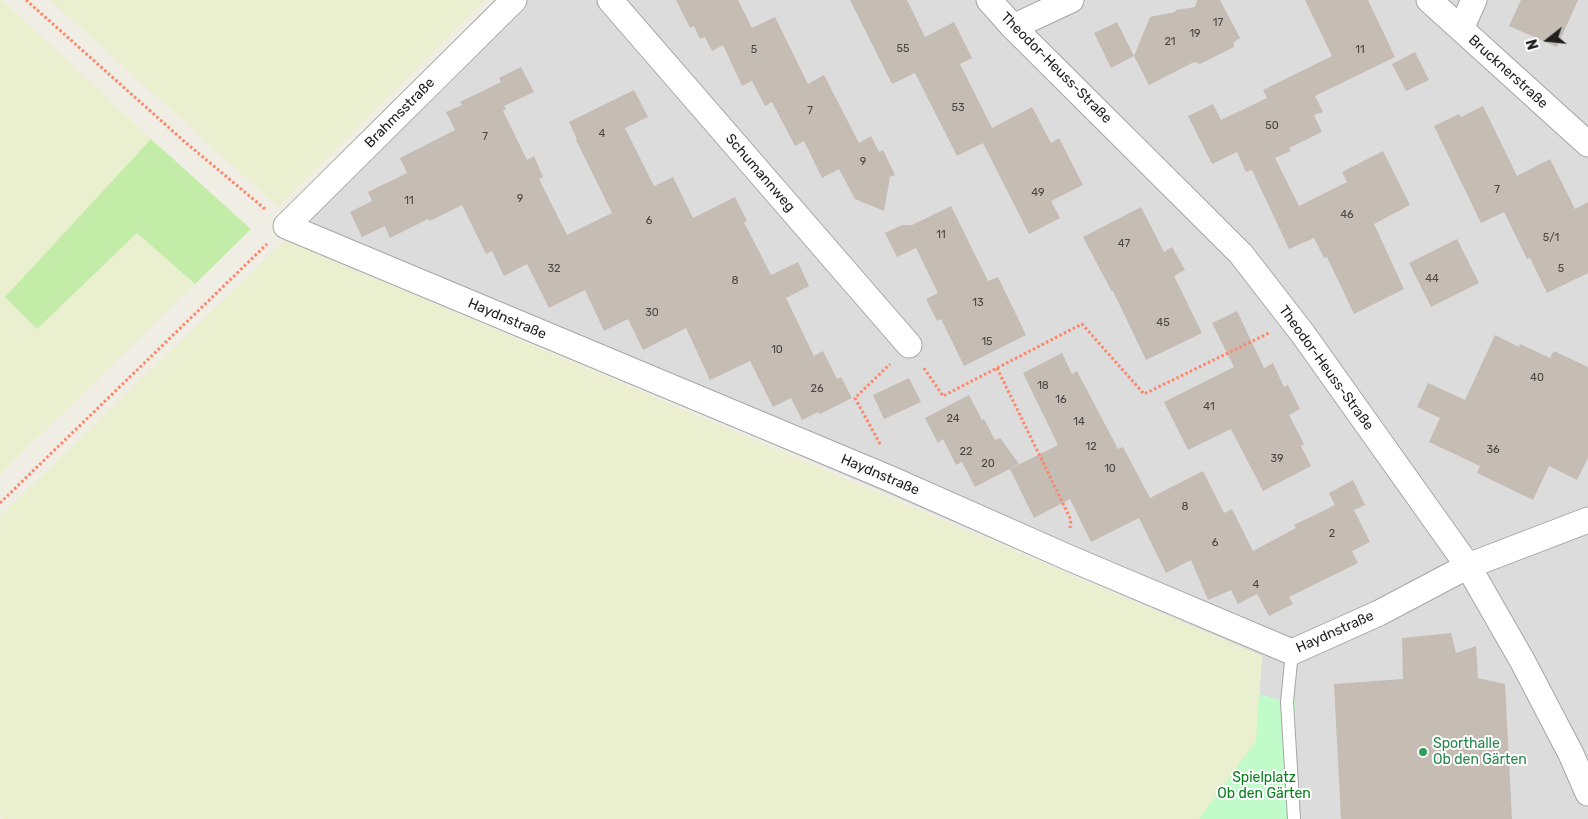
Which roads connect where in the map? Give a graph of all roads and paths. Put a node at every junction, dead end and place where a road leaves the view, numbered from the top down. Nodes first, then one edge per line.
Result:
1 (26, 0) edge
2 (514, 0) edge
3 (610, 0) edge
4 (989, 0) edge
5 (1071, 0) edge
6 (1429, 0) edge
7 (1474, 0) edge
8 (1013, 28) junction
9 (1461, 29) junction
10 (1588, 144) edge
11 (286, 226) junction
12 (1293, 321) junction
13 (909, 345) junction
14 (997, 368) junction
15 (891, 479) junction
16 (0, 504) edge
17 (1588, 520) edge
18 (1067, 557) junction
19 (1468, 566) junction
20 (1292, 652) junction
21 (1588, 793) edge
22 (1294, 819) edge

1 - 11 path
2 - 11 street, Brahmsstraße
3 - 13 street, Schumannweg
4 - 8 street, Theodor-Heuss-Straße
5 - 8 street
6 - 9 street, Brucknerstraße
7 - 9 street
8 - 12 street, Theodor-Heuss-Straße
9 - 10 street, Brucknerstraße
11 - 15 street, Haydnstraße
11 - 16 path
12 - 14 path
12 - 19 street, Theodor-Heuss-Straße
13 - 14 path
13 - 15 path
14 - 18 path
15 - 18 street, Haydnstraße
17 - 19 street, Haydnstraße
18 - 20 street, Haydnstraße
19 - 20 street, Haydnstraße
19 - 21 street, Theodor-Heuss-Straße
20 - 22 lane

